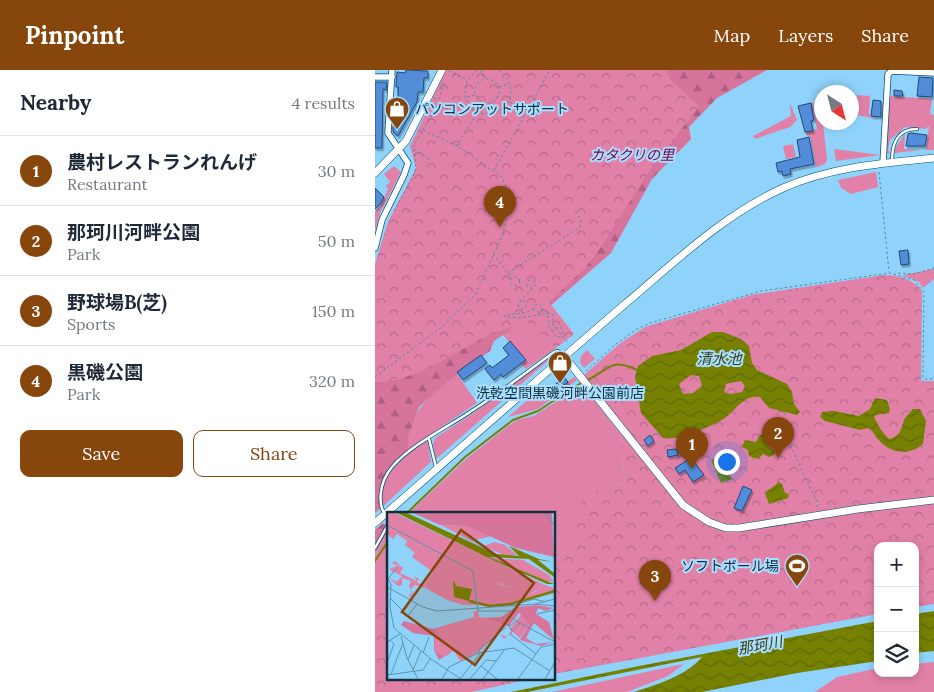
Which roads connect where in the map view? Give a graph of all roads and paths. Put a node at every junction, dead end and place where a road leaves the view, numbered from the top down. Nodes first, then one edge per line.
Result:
1 (477, 70) edge
2 (481, 70) edge
3 (499, 70) edge
4 (550, 70) edge
5 (392, 73) edge
6 (443, 73) edge
7 (934, 73) edge
8 (375, 77) edge
9 (484, 79) junction
10 (467, 80) junction
11 (444, 81) dead end
12 (510, 84) junction
13 (499, 87) junction
14 (475, 94) junction
15 (465, 98) junction
16 (509, 102) junction
17 (491, 103) junction
18 (527, 111) junction
19 (477, 112) junction
20 (495, 113) junction
21 (413, 126) junction
22 (423, 129) junction
23 (917, 129) dead end
24 (457, 146) junction
25 (413, 148) junction
26 (400, 150) junction
27 (934, 158) edge
28 (429, 159) dead end
29 (892, 162) junction
30 (881, 164) junction
31 (494, 171) junction
32 (375, 173) edge
33 (575, 212) dead end
34 (393, 213) dead end
35 (375, 248) edge
36 (493, 254) junction
37 (934, 268) edge
38 (508, 273) junction
39 (889, 273) junction
40 (896, 273) junction
41 (512, 278) junction
42 (519, 282) junction
43 (527, 283) junction
44 (533, 288) junction
45 (520, 301) dead end
46 (542, 308) junction
47 (534, 309) junction
48 (553, 331) junction
49 (562, 335) junction
50 (573, 349) junction
51 (564, 356) junction
52 (375, 377) edge
53 (580, 377) junction
54 (934, 379) edge
55 (790, 431) dead end
56 (429, 439) junction
57 (437, 469) junction
58 (934, 500) edge
59 (818, 504) dead end
60 (391, 512) edge
61 (386, 517) edge
62 (375, 523) edge
63 (387, 527) edge
64 (375, 548) edge

1 - 10 path
2 - 9 path
3 - 12 path
4 - 18 path
5 - 8 street
5 - 26 street
6 - 10 path
6 - 21 street
7 - 30 street
9 - 13 path
9 - 14 path
10 - 15 path
11 - 22 path
12 - 13 path
12 - 16 path
13 - 17 path
14 - 15 path
14 - 17 path
15 - 19 path
16 - 18 path
16 - 20 path
17 - 20 path
18 - 31 path
19 - 20 path
19 - 24 path
21 - 22 path
21 - 26 street
22 - 24 path
22 - 25 path
23 - 29 lane
24 - 31 path
25 - 28 path
25 - 34 path
26 - 32 street
26 - 35 street
27 - 29 street
29 - 30 street
30 - 39 path
30 - 50 street
31 - 36 path
33 - 38 path
36 - 38 path
36 - 52 path
37 - 40 path
38 - 41 path
39 - 40 path
39 - 53 path
40 - 54 path
41 - 42 path
41 - 42 path
42 - 43 path
43 - 44 path
43 - 44 path
44 - 45 path
46 - 47 path
46 - 47 path
46 - 48 path, bridge
47 - 49 path
48 - 49 path, bridge
48 - 49 path, bridge
49 - 50 path
50 - 51 street
51 - 53 street
51 - 56 lane
51 - 57 street
53 - 58 street
55 - 59 path
56 - 57 lane
56 - 61 lane
57 - 60 street
61 - 62 street
63 - 64 lane

